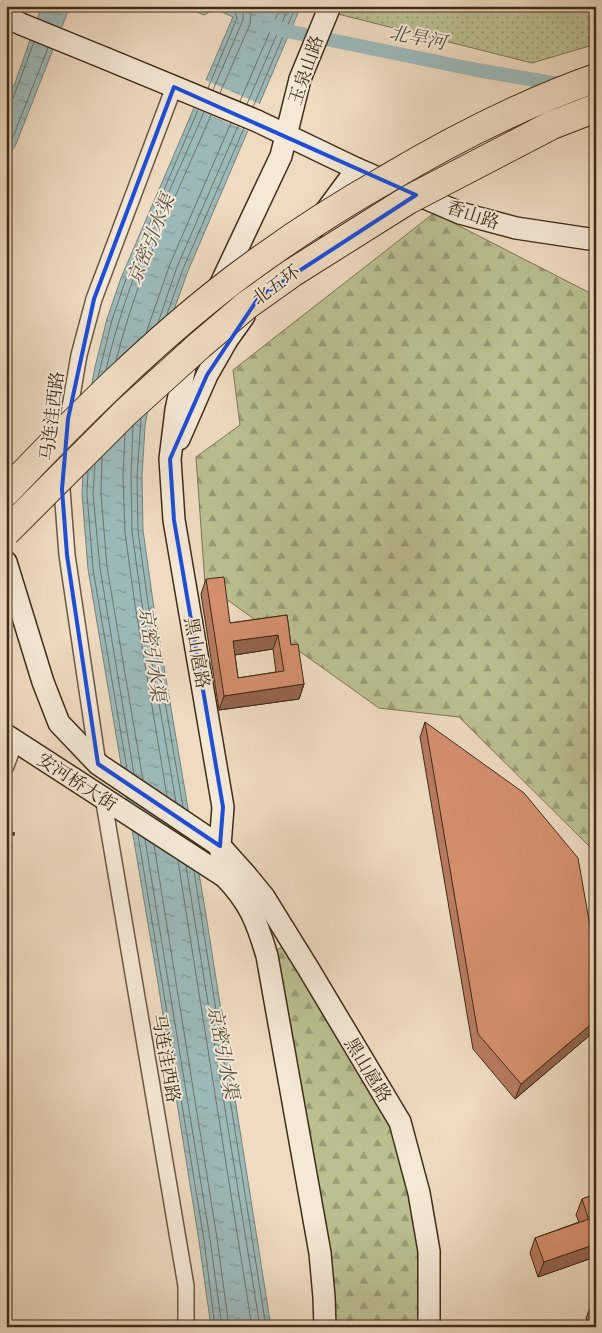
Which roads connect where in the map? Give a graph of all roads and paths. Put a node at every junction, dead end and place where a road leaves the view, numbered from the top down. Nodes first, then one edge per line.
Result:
1 (328, 9) edge
2 (14, 20) edge
3 (596, 78) edge
4 (183, 90) junction
5 (596, 108) edge
6 (286, 135) junction
7 (357, 169) junction
8 (596, 240) edge
9 (170, 459) junction
10 (6, 492) edge
11 (6, 532) edge
12 (6, 562) edge
13 (11, 739) edge
14 (98, 764) junction
15 (6, 766) edge
16 (103, 797) junction
17 (196, 829) joint
18 (220, 846) junction
19 (225, 877) junction
20 (186, 1327) edge
21 (325, 1327) edge
22 (429, 1327) edge

1 - 6 street, 玉泉山路
2 - 4 street, bridge
3 - 10 highway, 北五环, bridge
4 - 6 street
4 - 14 street, 马连洼西路
5 - 11 highway, 北五环, bridge
6 - 7 street, 香山路
6 - 9 street, 玉泉山路
7 - 8 street, 香山路
7 - 9 street
9 - 18 street, 黑山扈路
12 - 14 street, 安河桥大街
13 - 15 street
13 - 16 street, 安河桥大街
14 - 17 street, 安河桥大街
16 - 19 street, 安河桥大街
16 - 20 street, 马连洼西路
17 - 18 street, 黑山扈路
18 - 19 street
18 - 22 street, 黑山扈路
19 - 21 street

